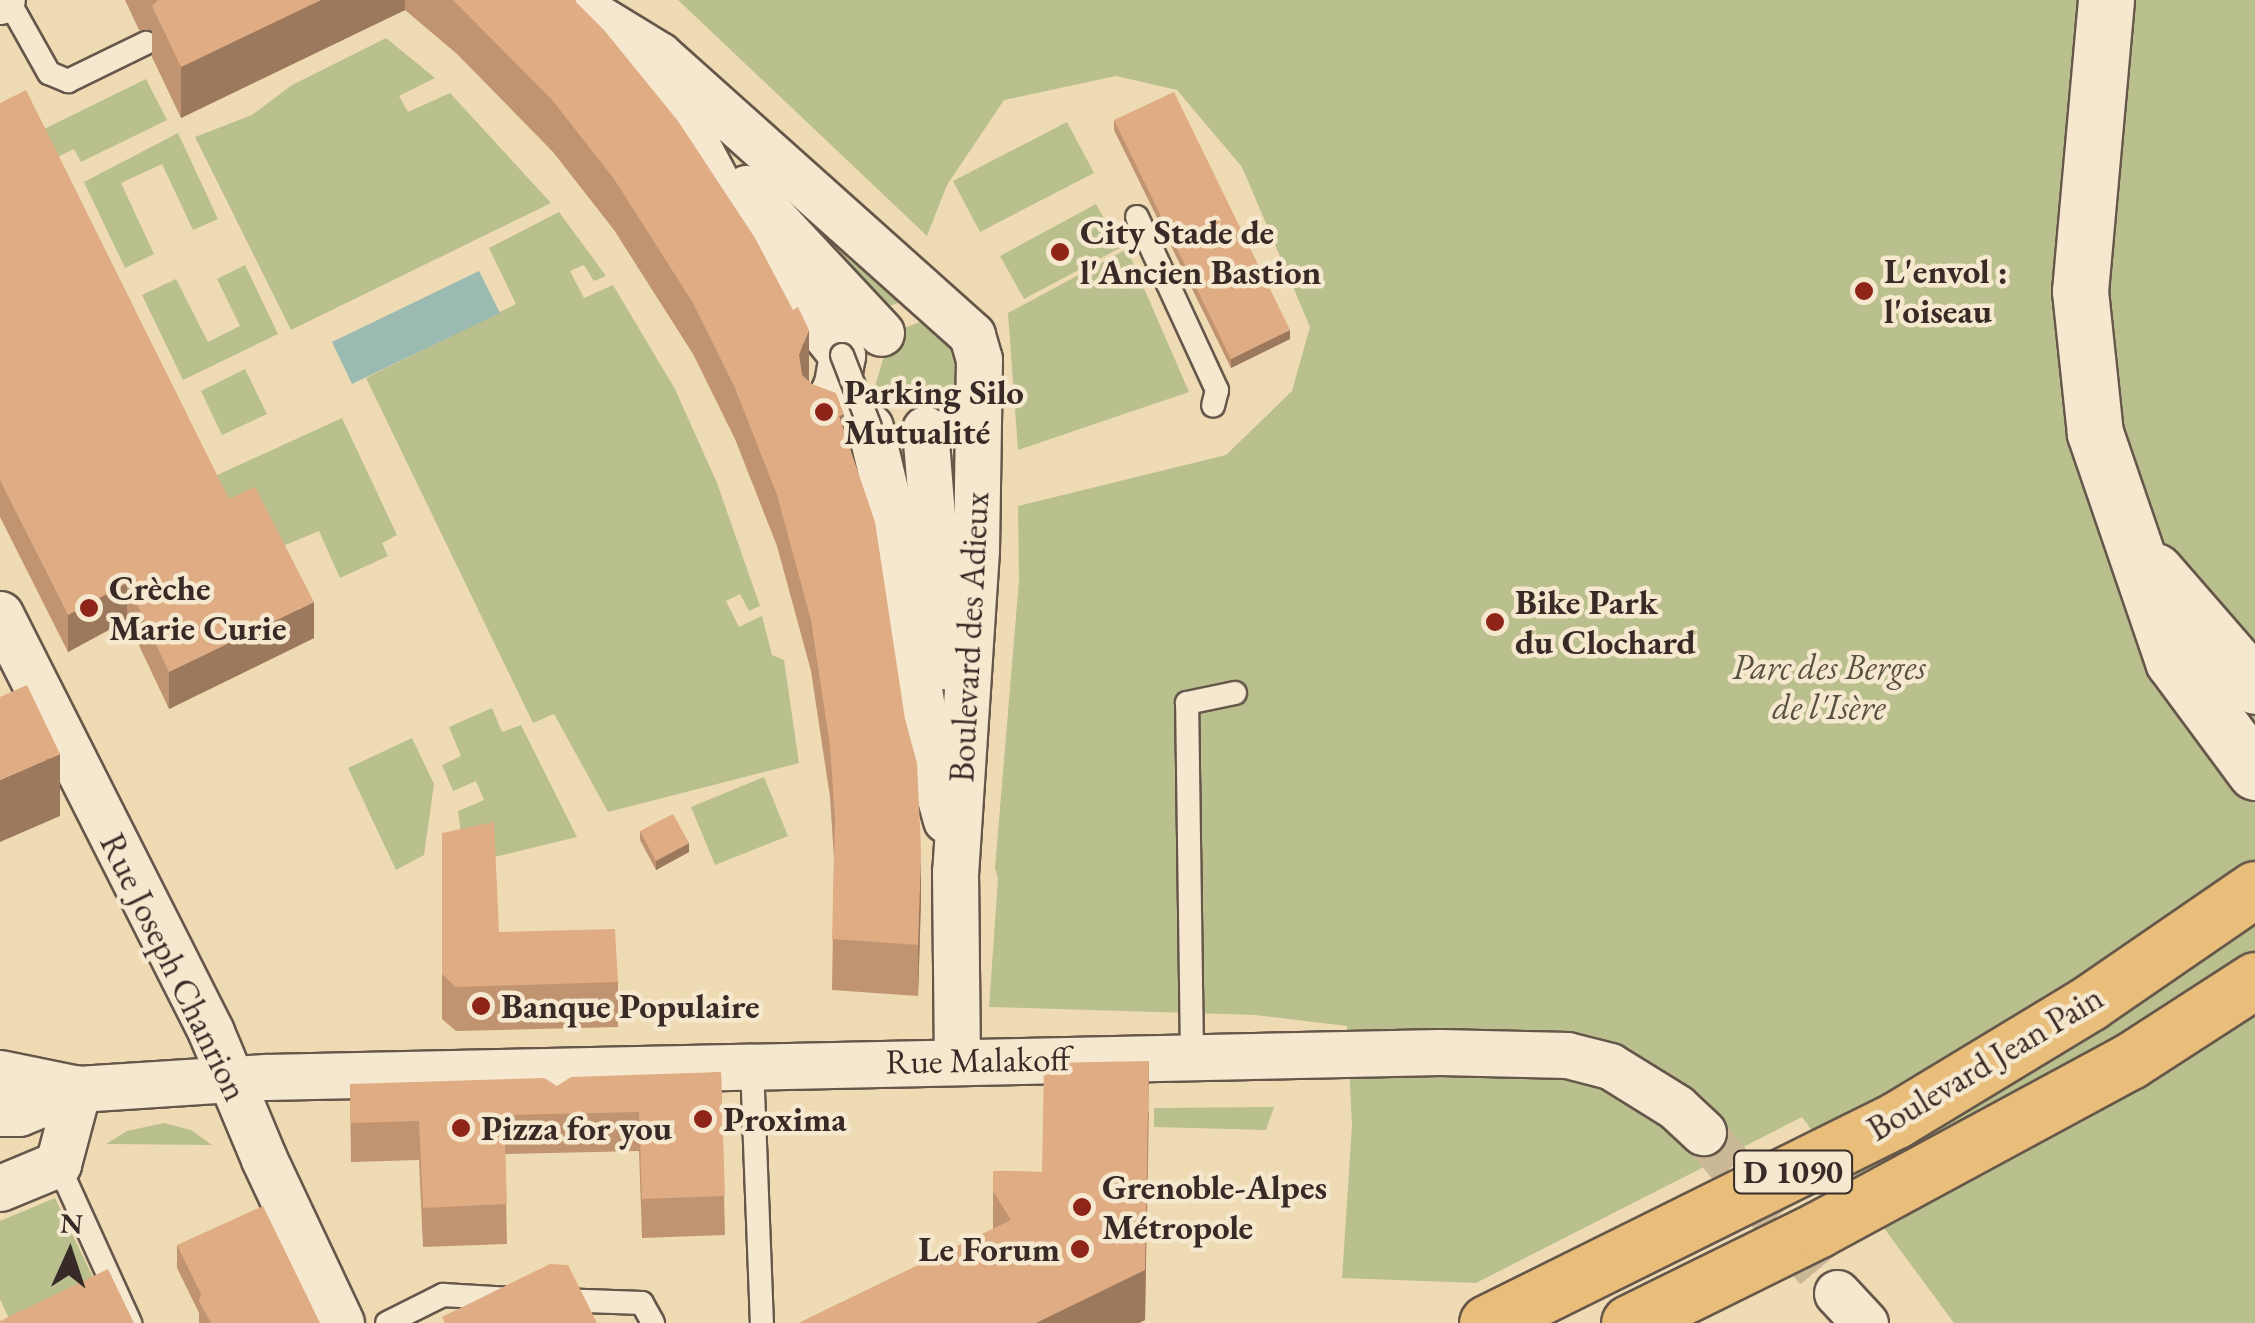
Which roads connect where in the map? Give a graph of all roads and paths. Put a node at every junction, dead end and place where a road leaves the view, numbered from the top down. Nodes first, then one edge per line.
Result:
1 (3, 0) edge
2 (2106, 0) edge
3 (584, 7) edge
4 (146, 43) dead end
5 (680, 113) junction
6 (1137, 216) dead end
7 (936, 304) junction
8 (881, 333) junction
9 (842, 355) junction
10 (978, 404) junction
11 (1212, 406) dead end
12 (824, 412) junction
13 (870, 427) junction
14 (925, 429) junction
15 (2140, 554) junction
16 (0, 614) edge
17 (2255, 686) edge
18 (1235, 692) dead end
19 (2255, 772) edge
20 (948, 827) junction
21 (954, 871) junction
22 (2255, 889) edge
23 (2255, 980) edge
24 (1192, 1054) junction
25 (956, 1061) junction
26 (752, 1065) junction
27 (0, 1072) edge
28 (231, 1080) junction
29 (78, 1089) junction
30 (0, 1113) edge
31 (1703, 1132) tunnel mouth
32 (58, 1164) junction
33 (0, 1188) edge
34 (130, 1323) edge
35 (341, 1323) edge
36 (388, 1323) edge
37 (653, 1323) edge
38 (762, 1323) edge
39 (1487, 1323) edge
40 (1629, 1323) edge

1 - 4 lane
2 - 15 main road
3 - 5 street, Boulevard des Adieux
3 - 7 street, Boulevard des Adieux
5 - 8 street, Boulevard des Adieux
5 - 9 street, Boulevard des Adieux
6 - 11 lane
7 - 8 street
7 - 10 street, Boulevard des Adieux
8 - 12 street
9 - 12 street
9 - 13 lane, bridge
10 - 14 street
10 - 21 street, Boulevard des Adieux
12 - 13 street
12 - 14 street
13 - 20 street, Boulevard des Adieux
14 - 20 street, Boulevard des Adieux
15 - 17 main road
15 - 19 main road
16 - 28 street, Rue Joseph Chanrion
18 - 24 lane
20 - 21 street, Boulevard des Adieux
21 - 25 street, Boulevard des Adieux
22 - 39 main road, Boulevard Jean Pain / D 1090
23 - 40 main road, Boulevard Jean Pain / D 1090
24 - 25 street, Rue Malakoff
24 - 31 street, Rue Malakoff
25 - 26 street, Rue Malakoff
26 - 28 street, Rue Malakoff
26 - 38 lane
27 - 29 street
28 - 29 street, Rue Malakoff
28 - 35 street, Rue Joseph Chanrion
29 - 30 street
29 - 32 street
32 - 33 street
32 - 34 lane
36 - 37 lane

